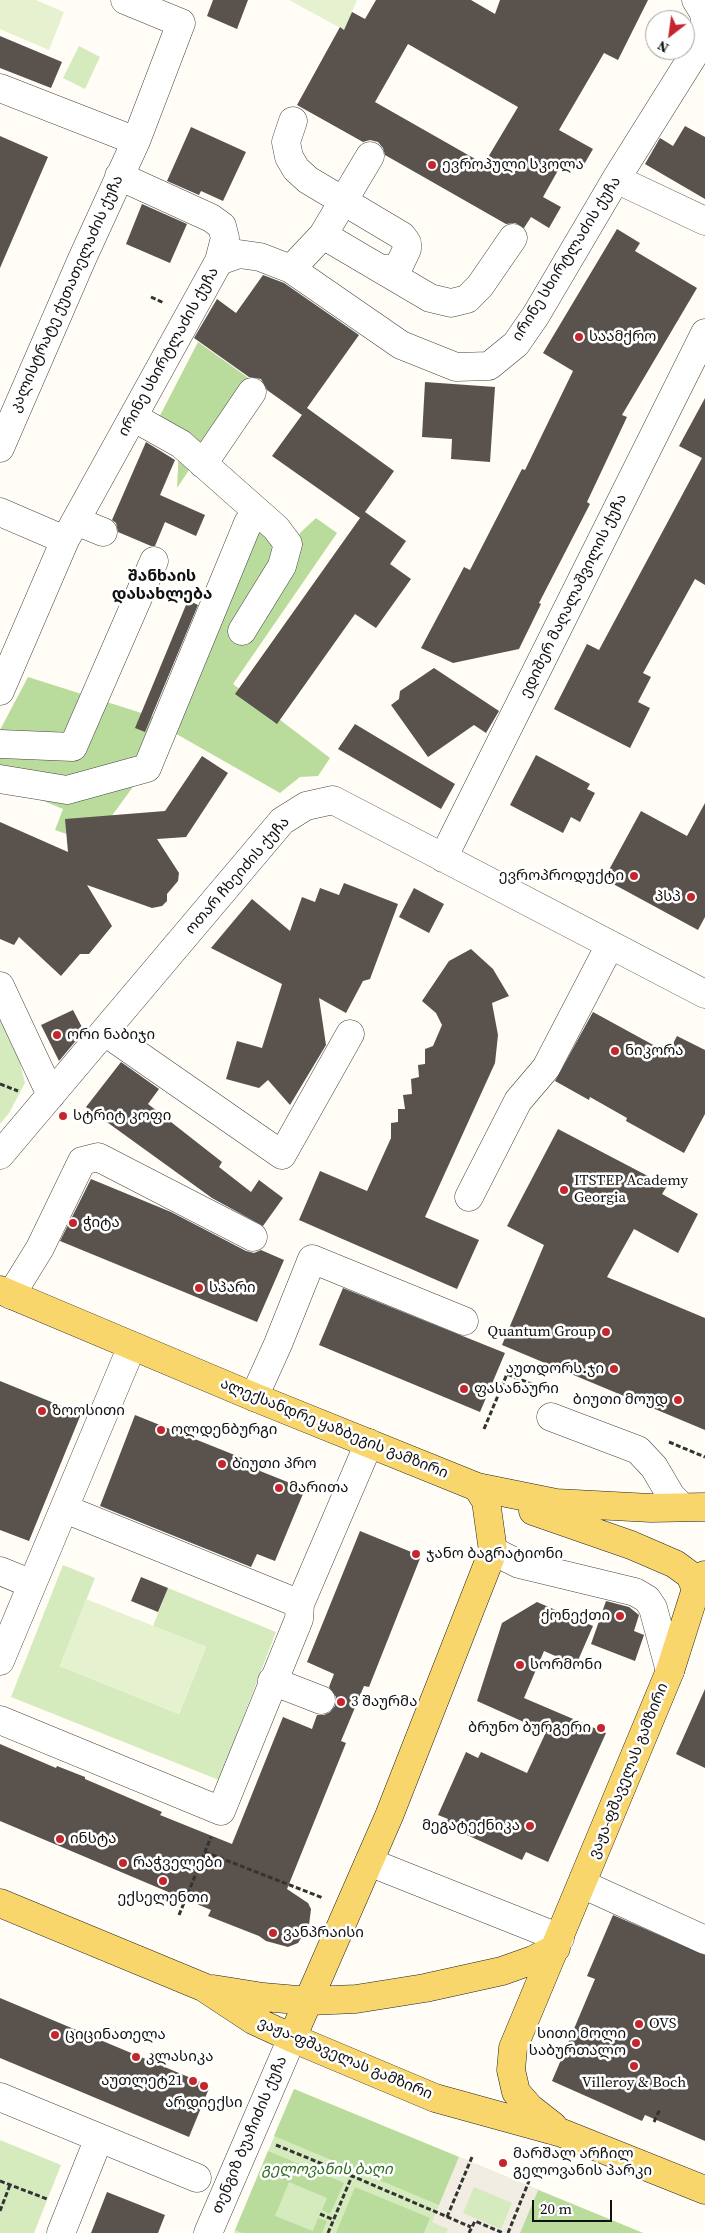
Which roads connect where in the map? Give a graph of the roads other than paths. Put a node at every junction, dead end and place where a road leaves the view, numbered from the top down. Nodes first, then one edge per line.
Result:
1 (125, 0) edge
2 (696, 0) edge
3 (705, 33) edge
4 (0, 88) edge
5 (293, 121) dead end
6 (136, 141) junction
7 (370, 156) dead end
8 (119, 176) junction
9 (616, 179) junction
10 (344, 201) junction
11 (705, 221) edge
12 (323, 235) junction
13 (513, 238) dead end
14 (219, 261) junction
15 (291, 269) junction
16 (382, 269) junction
17 (704, 337) edge
18 (252, 392) dead end
19 (133, 417) junction
20 (0, 448) edge
21 (204, 464) junction
22 (0, 512) edge
23 (248, 523) dead end
24 (71, 531) junction
25 (103, 532) dead end
26 (154, 561) dead end
27 (242, 631) dead end
28 (0, 691) edge
29 (0, 744) edge
30 (0, 779) edge
31 (443, 858) junction
32 (610, 945) junction
33 (0, 986) edge
34 (703, 987) edge
35 (105, 1032) junction
36 (350, 1034) dead end
37 (51, 1095) junction
38 (0, 1155) edge
39 (469, 1197) dead end
40 (253, 1237) dead end
41 (5, 1293) edge
42 (464, 1321) dead end
43 (132, 1346) junction
44 (254, 1397) junction
45 (551, 1417) dead end
46 (369, 1443) junction
47 (477, 1487) junction
48 (694, 1507) edge
49 (65, 1509) junction
50 (493, 1551) junction
51 (0, 1571) edge
52 (701, 1582) edge
53 (32, 1584) junction
54 (300, 1604) junction
55 (0, 1661) edge
56 (670, 1671) junction
57 (272, 1681) junction
58 (321, 1700) dead end
59 (0, 1720) edge
60 (369, 1862) junction
61 (582, 1884) junction
62 (0, 1903) edge
63 (705, 1940) edge
64 (558, 1943) junction
65 (203, 1987) junction
66 (309, 2001) junction
67 (292, 2038) junction
68 (0, 2097) edge
69 (562, 2133) junction
70 (99, 2138) junction
71 (197, 2178) dead end
72 (705, 2190) edge
73 (61, 2233) edge
74 (208, 2233) edge

1 - 6 street, კალისტრატე ქუთათელაძის ქუჩა
2 - 3 street
3 - 9 street, ირინე სხირტლაძის ქუჩა
4 - 6 street
5 - 10 street
6 - 8 street, კალისტრატე ქუთათელაძის ქუჩა
7 - 10 street
8 - 14 street
8 - 20 street, კალისტრატე ქუთათელაძის ქუჩა
9 - 11 street
9 - 15 street, ირინე სხირტლაძის ქუჩა
10 - 12 street
10 - 16 street
12 - 15 street
12 - 16 street
13 - 16 street
14 - 15 street, ირინე სხირტლაძის ქუჩა
14 - 19 street, ირინე სხირტლაძის ქუჩა
17 - 31 street, ედიშერ მაღალაშვილის ქუჩა
18 - 21 street
19 - 21 street
19 - 24 street, ირინე სხირტლაძის ქუჩა
21 - 27 street
22 - 24 street
23 - 30 street
24 - 25 street
24 - 28 street, ირინე სხირტლაძის ქუჩა
26 - 29 street
31 - 32 street, ოთარ ჩხეიძის ქუჩა
31 - 35 street, ოთარ ჩხეიძის ქუჩა
32 - 34 street, ოთარ ჩხეიძის ქუჩა
32 - 39 street
33 - 37 street
35 - 36 street
35 - 37 street, ოთარ ჩხეიძის ქუჩა
37 - 38 street, ოთარ ჩხეიძის ქუჩა
40 - 41 street
41 - 43 main road, ალექსანდრე ყაზბეგის გამზირი
42 - 44 street
43 - 44 main road, ალექსანდრე ყაზბეგის გამზირი
43 - 49 street
44 - 46 main road, ალექსანდრე ყაზბეგის გამზირი
45 - 48 street
46 - 47 main road, ალექსანდრე ყაზბეგის გამზირი
46 - 54 street
47 - 48 main road, ალექსანდრე ყაზბეგის გამზირი
47 - 50 main road
47 - 52 main road
49 - 53 street
49 - 54 street
50 - 56 street
50 - 60 main road
51 - 53 street
52 - 56 main road, ვაჟა-ფშაველას გამზირი
53 - 55 street
54 - 57 street
56 - 61 main road, ვაჟა-ფშაველას გამზირი
57 - 58 street
57 - 59 street
60 - 64 street
60 - 66 main road
61 - 63 street
61 - 64 main road, ვაჟა-ფშაველას გამზირი
62 - 65 main road, ვაჟა-ფშაველას გამზირი
64 - 66 main road
64 - 69 main road, ვაჟა-ფშაველას გამზირი
65 - 66 main road
65 - 67 main road, ვაჟა-ფშაველას გამზირი
66 - 67 main road
67 - 69 main road, ვაჟა-ფშაველას გამზირი
67 - 74 street, თენგიზ ბუაჩიძის ქუჩა
68 - 70 street
69 - 72 main road, ვაჟა-ფშაველას გამზირი
70 - 71 street
70 - 73 street

